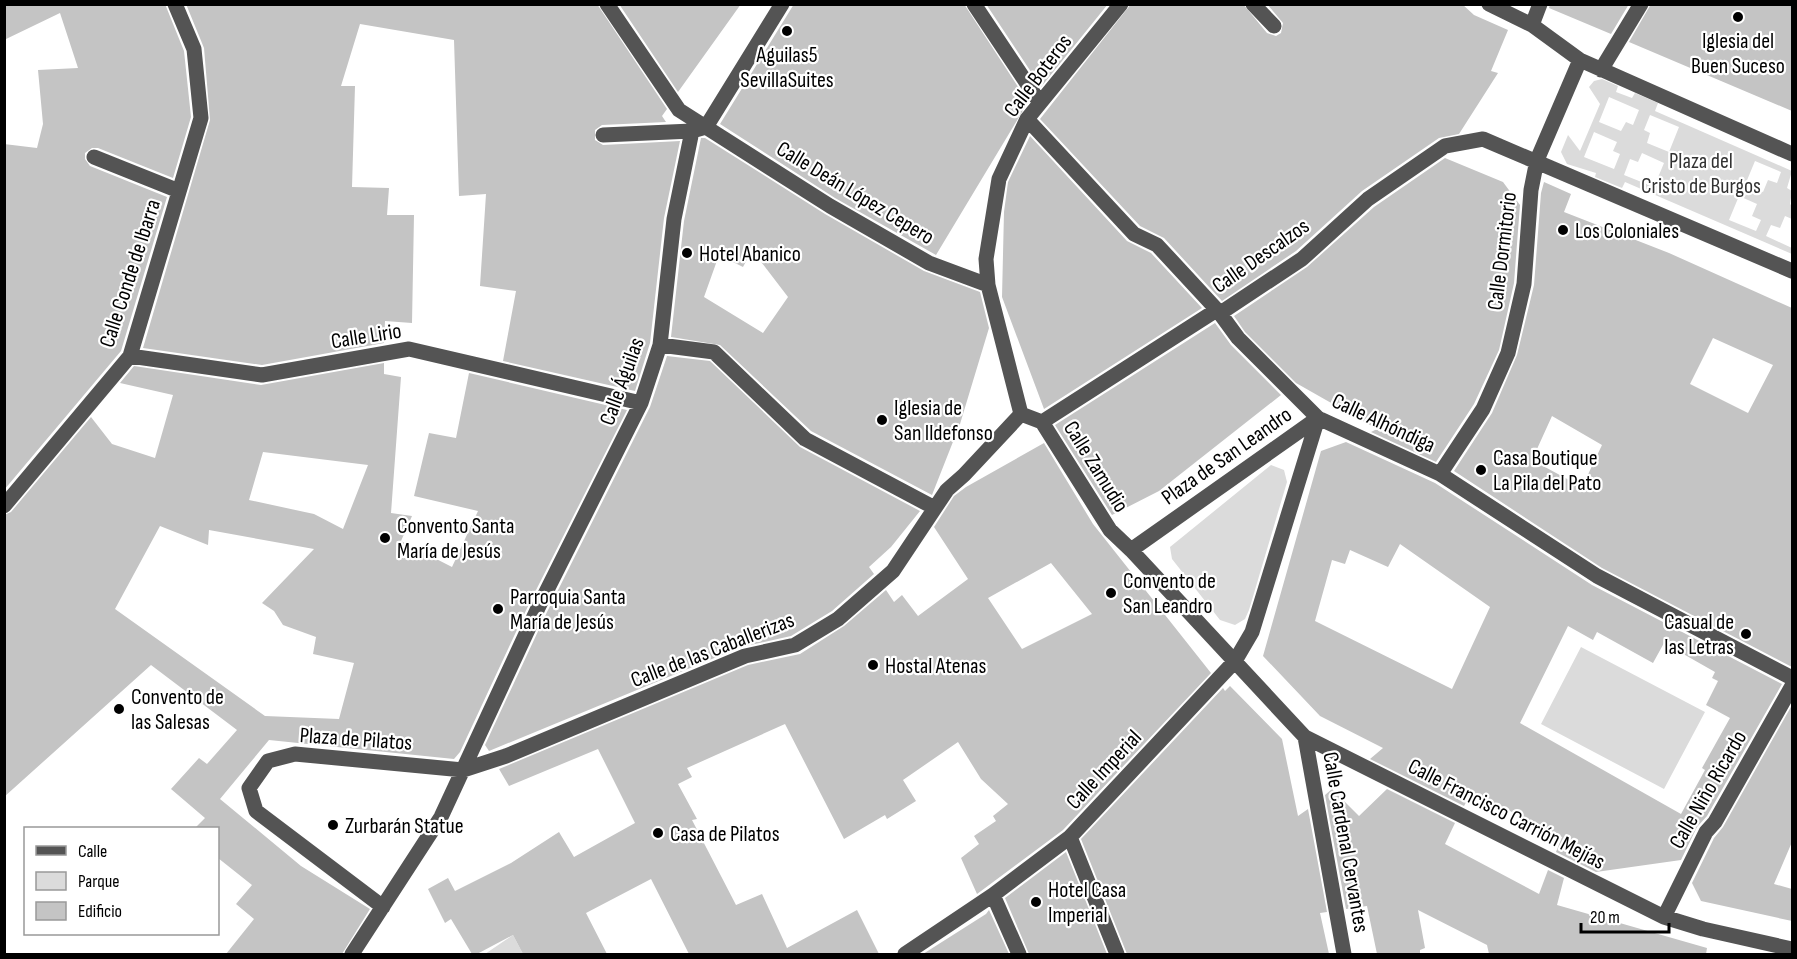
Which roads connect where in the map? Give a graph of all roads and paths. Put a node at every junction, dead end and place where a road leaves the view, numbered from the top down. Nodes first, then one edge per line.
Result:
1 (175, 4) edge
2 (607, 4) edge
3 (782, 4) edge
4 (974, 4) edge
5 (1121, 4) edge
6 (1253, 4) edge
7 (1489, 4) edge
8 (1540, 4) edge
9 (1641, 4) edge
10 (1532, 25) junction
11 (1274, 26) dead end
12 (1580, 60) junction
13 (1601, 70) junction
14 (1040, 103) junction
15 (1027, 119) junction
16 (699, 129) junction
17 (603, 135) dead end
18 (1792, 154) edge
19 (94, 157) dead end
20 (1537, 160) junction
21 (179, 191) junction
22 (1792, 271) edge
23 (988, 285) junction
24 (1219, 312) junction
25 (660, 345) junction
26 (130, 356) junction
27 (642, 403) junction
28 (1021, 414) junction
29 (1318, 418) junction
30 (1042, 422) junction
31 (1440, 474) junction
32 (4, 506) edge
33 (935, 508) junction
34 (1131, 550) junction
35 (1235, 661) junction
36 (1792, 678) edge
37 (1792, 686) edge
38 (1305, 737) junction
39 (463, 770) junction
40 (1070, 837) junction
41 (993, 895) junction
42 (383, 907) junction
43 (1664, 917) junction
44 (1792, 949) edge
45 (352, 954) edge
46 (905, 954) edge
47 (1020, 954) edge
48 (1117, 954) edge
49 (1344, 954) edge

1 - 21 street, Calle Conde de Ibarra
2 - 16 street, Calle Deán López Cepero
3 - 16 street, Calle Águilas
4 - 14 street
5 - 14 street, Calle Boteros
6 - 11 street
7 - 10 street
8 - 10 street
9 - 13 street
10 - 12 street
12 - 13 street
12 - 20 street
13 - 18 street
14 - 15 street, Calle Boteros
15 - 23 street, Calle Boteros
15 - 24 street, Calle Alhóndiga
16 - 17 street
16 - 23 street, Calle Deán López Cepero
16 - 25 street, Calle Águilas
19 - 21 street, Calle Conde de Ibarra
20 - 22 street
20 - 24 street, Calle Descalzos
20 - 31 street, Calle Dormitorio
21 - 26 street, Calle Conde de Ibarra
23 - 28 street, Calle Boteros
24 - 29 street, Calle Alhóndiga
24 - 30 street, Calle Descalzos
25 - 27 street, Calle Águilas
25 - 33 street
26 - 27 street, Calle Lirio
26 - 32 street, Calle Conde de Ibarra
27 - 39 street, Calle Águilas
28 - 30 street, Calle Zamudio
28 - 33 street, Calle de las Caballerizas
29 - 31 street, Calle Alhóndiga
29 - 34 street, Plaza de San Leandro
29 - 35 street, Plaza de San Leandro
30 - 34 street, Calle Zamudio
31 - 36 street, Calle Alhóndiga
33 - 39 street, Calle de las Caballerizas
34 - 35 street
35 - 38 street, Calle Francisco Carrión Mejías
35 - 40 street, Calle Imperial
37 - 43 street, Calle Niño Ricardo
38 - 43 street, Calle Francisco Carrión Mejías
38 - 49 street, Calle Cardenal Cervantes
39 - 42 street
39 - 42 street, Plaza de Pilatos
40 - 41 street, Calle Imperial
40 - 48 street
41 - 46 street, Calle Imperial
41 - 47 street
42 - 45 street
43 - 44 street, Calle Francisco Carrión Mejías

